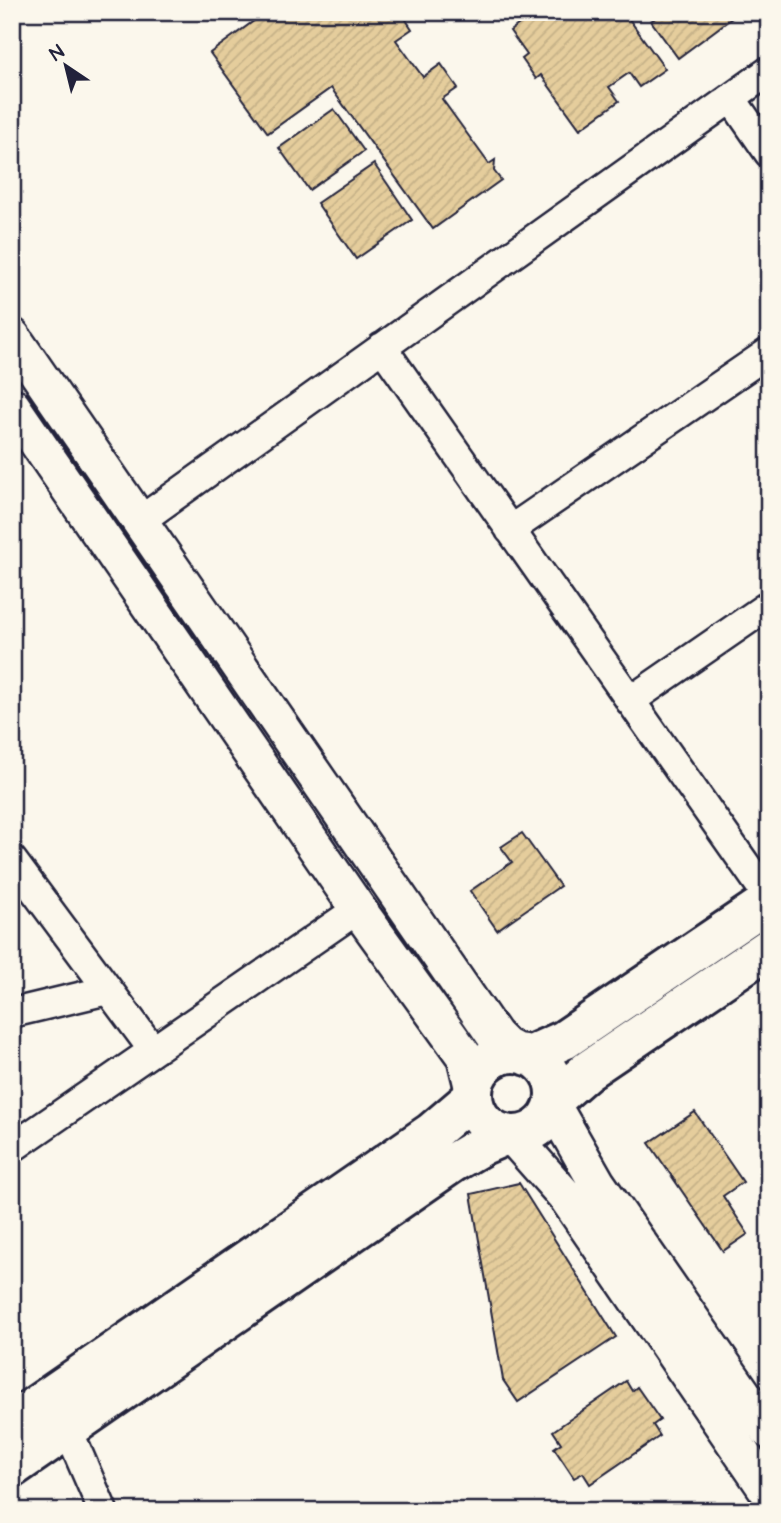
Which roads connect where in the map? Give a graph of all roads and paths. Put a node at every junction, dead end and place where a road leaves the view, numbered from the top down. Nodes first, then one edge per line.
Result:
1 (769, 71) edge
2 (731, 98) junction
3 (769, 153) edge
4 (12, 336) edge
5 (382, 348) junction
6 (769, 352) edge
7 (12, 406) edge
8 (141, 520) junction
9 (510, 530) junction
10 (106, 542) junction
11 (769, 605) edge
12 (630, 701) junction
13 (12, 860) edge
14 (769, 900) edge
15 (358, 909) junction
16 (769, 948) edge
17 (108, 990) junction
18 (12, 1013) edge
19 (153, 1050) junction
20 (524, 1055) junction
21 (473, 1094) junction
22 (554, 1103) junction
23 (509, 1135) junction
24 (12, 1148) edge
25 (12, 1422) edge
26 (68, 1430) junction
27 (769, 1431) edge
28 (12, 1468) edge
29 (769, 1493) edge
30 (103, 1511) edge

1 - 2 street
2 - 3 street
2 - 5 street
4 - 8 street
5 - 8 street
5 - 9 street
6 - 9 street
7 - 10 street
8 - 10 street
8 - 20 street
9 - 12 street
10 - 15 street
11 - 12 street
12 - 14 street
13 - 17 street
14 - 20 main road
15 - 19 street
15 - 21 street
16 - 22 main road
17 - 18 street
17 - 19 street
19 - 24 street
20 - 21 main road
20 - 22 main road
21 - 23 main road
21 - 25 main road
22 - 23 main road
22 - 27 street
23 - 26 main road
23 - 29 street
26 - 28 main road
26 - 30 street

